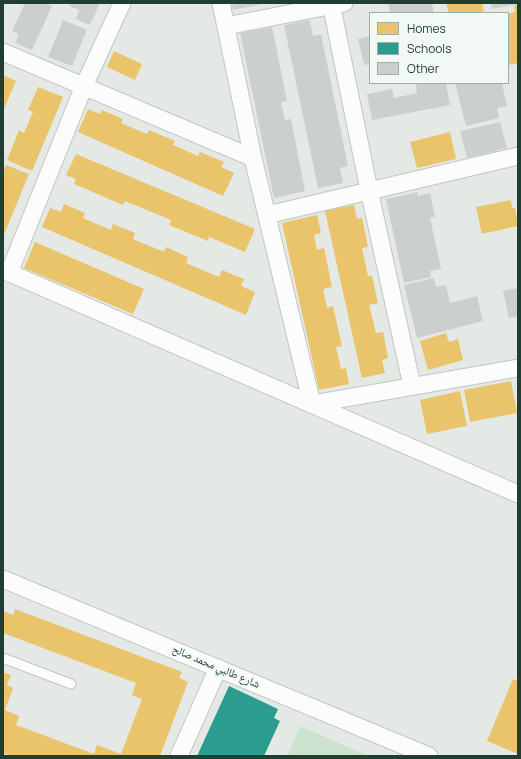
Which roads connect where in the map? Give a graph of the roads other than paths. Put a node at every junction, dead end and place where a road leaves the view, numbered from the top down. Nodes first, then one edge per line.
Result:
1 (122, 3) edge
2 (221, 3) edge
3 (336, 4) edge
4 (226, 26) junction
5 (3, 52) edge
6 (84, 86) junction
7 (518, 156) edge
8 (253, 158) junction
9 (369, 190) junction
10 (267, 215) junction
11 (6, 272) edge
12 (518, 368) edge
13 (412, 386) junction
14 (312, 404) junction
15 (518, 494) edge
16 (3, 579) edge
17 (3, 658) edge
18 (218, 668) junction
19 (71, 684) dead end
20 (179, 756) edge
21 (429, 756) edge

1 - 6 street
2 - 4 street
3 - 4 street
3 - 9 street
4 - 8 street
5 - 6 street
6 - 8 street
6 - 11 street
7 - 9 street
8 - 10 street
9 - 10 street
9 - 13 street
10 - 14 street
11 - 14 street
12 - 13 street
13 - 14 street
14 - 15 street
16 - 18 street, شارع طالبي محمد صالح
17 - 19 lane
18 - 20 street
18 - 21 street, شارع طالبي محمد صالح

